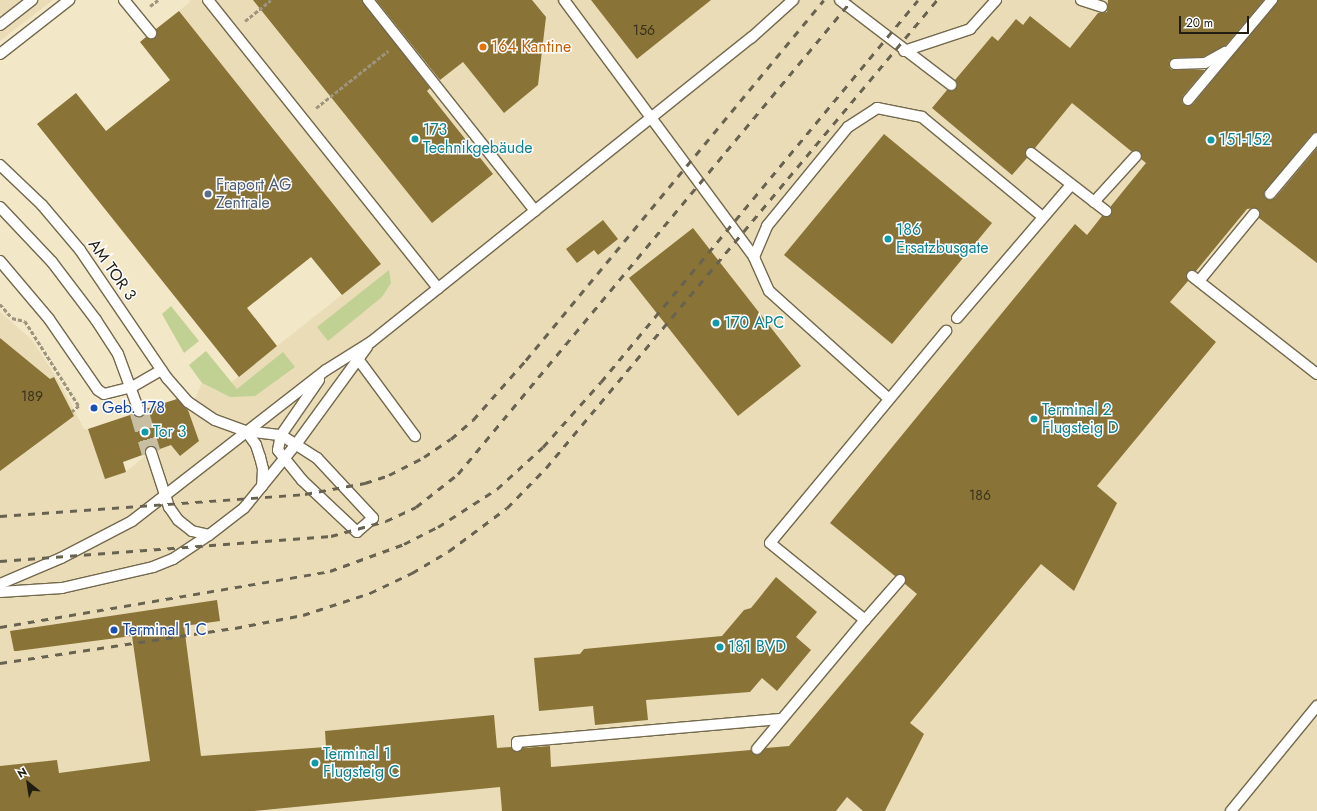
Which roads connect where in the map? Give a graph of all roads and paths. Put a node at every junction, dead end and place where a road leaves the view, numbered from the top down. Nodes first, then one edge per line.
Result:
1 (32, 0) edge
2 (70, 0) edge
3 (124, 0) edge
4 (208, 0) edge
5 (271, 0) edge
6 (368, 0) edge
7 (564, 0) edge
8 (793, 0) edge
9 (840, 0) edge
10 (996, 0) edge
11 (1081, 0) edge
12 (1272, 0) edge
13 (1102, 8) dead end
14 (0, 25) edge
15 (233, 31) junction
16 (151, 33) dead end
17 (400, 41) junction
18 (1230, 49) junction
19 (904, 51) junction
20 (0, 54) edge
21 (1175, 64) dead end
22 (951, 85) dead end
23 (1188, 100) dead end
24 (652, 118) junction
25 (303, 119) junction
26 (1317, 138) edge
27 (1031, 153) dead end
28 (1136, 156) dead end
29 (0, 165) edge
30 (1070, 185) junction
31 (1270, 194) dead end
32 (1094, 202) junction
33 (0, 207) edge
34 (535, 211) junction
35 (1106, 211) dead end
36 (1254, 214) dead end
37 (1043, 217) junction
38 (754, 257) junction
39 (0, 261) edge
40 (438, 288) junction
41 (0, 304) edge
42 (957, 318) dead end
43 (946, 331) dead end
44 (371, 342) junction
45 (358, 359) junction
46 (162, 370) junction
47 (326, 370) junction
48 (1317, 374) edge
49 (132, 387) junction
50 (888, 398) junction
51 (139, 411) tunnel mouth
52 (72, 412) dead end
53 (246, 431) junction
54 (280, 435) junction
55 (415, 436) dead end
56 (297, 443) junction
57 (152, 452) tunnel mouth
58 (285, 459) junction
59 (262, 486) junction
60 (165, 496) junction
61 (209, 536) junction
62 (900, 580) dead end
63 (0, 584) edge
64 (0, 592) edge
65 (865, 620) junction
66 (1317, 706) edge
67 (780, 719) junction
68 (517, 746) dead end
69 (757, 749) dead end
70 (1231, 811) edge

1 - 14 lane
2 - 20 lane
3 - 16 lane
4 - 15 lane
5 - 15 path
6 - 17 lane
7 - 24 lane
8 - 24 lane
9 - 19 lane
10 - 19 lane
11 - 13 lane
12 - 18 lane
15 - 25 lane
17 - 25 path
17 - 34 lane
18 - 21 lane
18 - 23 lane
19 - 22 lane
24 - 34 lane
24 - 38 lane
25 - 40 lane
26 - 31 lane
27 - 30 lane
28 - 32 lane
29 - 46 lane, AM TOR 3
30 - 32 lane
30 - 37 lane
32 - 35 lane
33 - 49 lane
34 - 40 lane
36 - 48 lane
37 - 38 lane
37 - 42 lane
38 - 50 lane
39 - 49 lane
40 - 44 lane
41 - 52 path
43 - 50 lane
44 - 45 lane
44 - 47 lane
45 - 55 lane
45 - 56 lane
46 - 49 lane
46 - 53 lane, AM TOR 3
47 - 53 lane
47 - 54 lane
49 - 51 lane
50 - 65 lane
53 - 54 lane, AM TOR 3
53 - 59 lane
53 - 60 lane
54 - 56 lane, AM TOR 3
54 - 58 lane
56 - 58 lane
56 - 58 lane, AM TOR 3
57 - 60 lane
58 - 59 lane
59 - 61 lane
60 - 61 lane
60 - 63 lane
61 - 64 lane
62 - 65 lane
65 - 67 lane
66 - 70 lane
67 - 68 lane
67 - 69 lane

